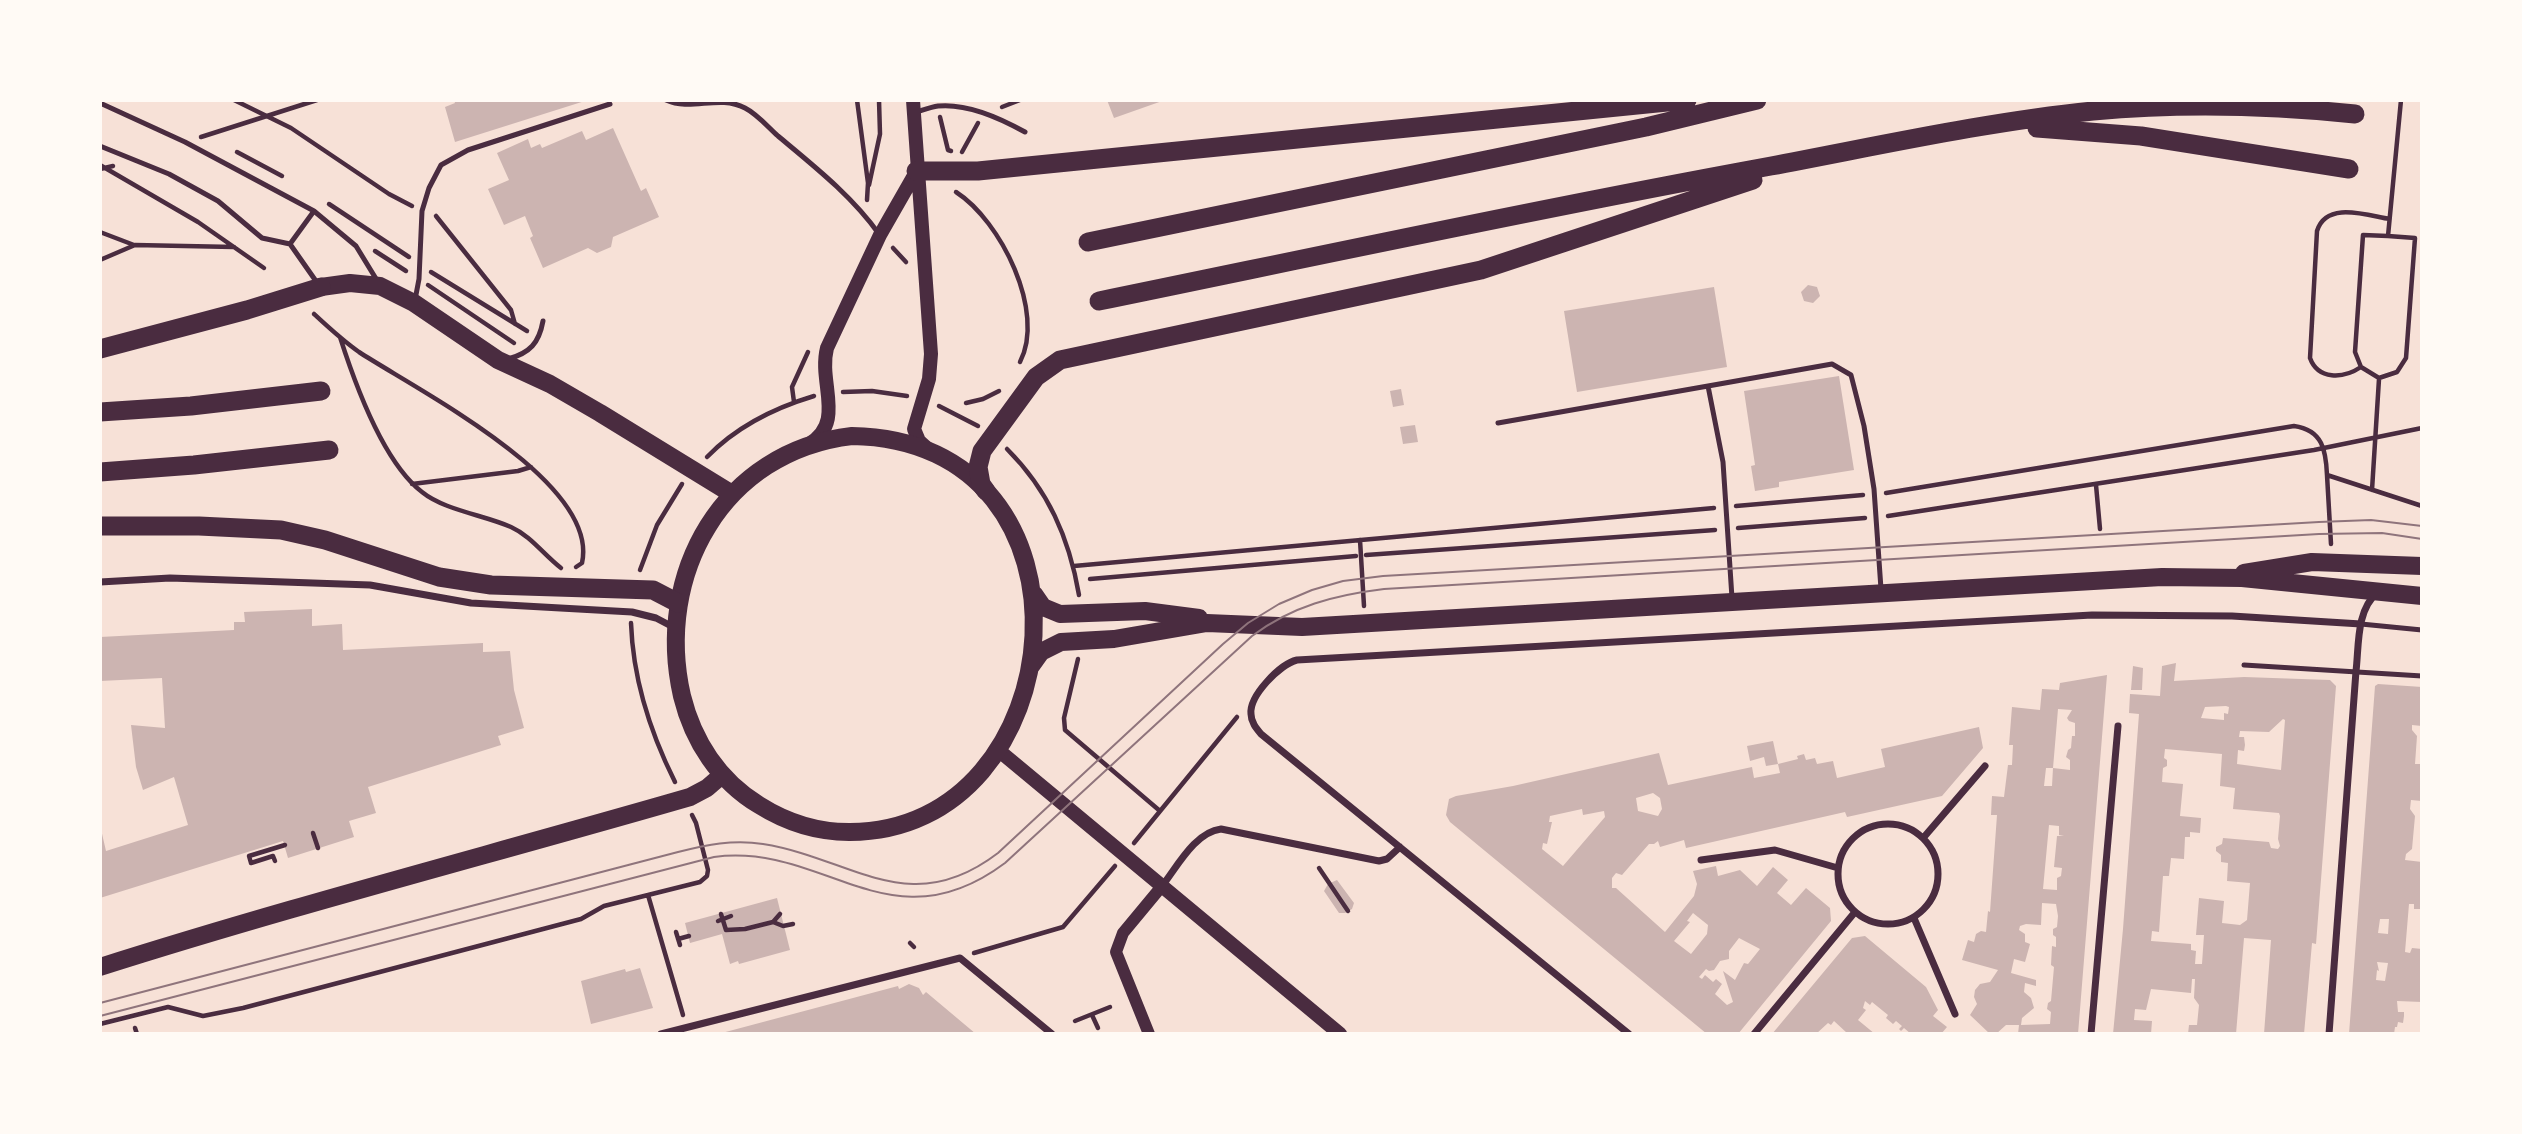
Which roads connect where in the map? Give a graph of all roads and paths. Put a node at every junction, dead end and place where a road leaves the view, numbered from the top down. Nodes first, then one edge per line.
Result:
1 (234, 100) edge
2 (317, 100) edge
3 (666, 100) edge
4 (721, 100) edge
5 (858, 100) edge
6 (879, 100) edge
7 (1687, 100) edge
8 (1757, 100) edge
9 (2401, 100) edge
10 (100, 103) edge
11 (610, 104) dead end
12 (913, 106) edge
13 (938, 106) junction
14 (984, 113) junction
15 (266, 114) junction
16 (2356, 114) dead end
17 (1962, 129) junction
18 (1025, 132) dead end
19 (205, 136) junction
20 (186, 142) junction
21 (218, 142) dead end
22 (100, 146) edge
23 (230, 148) dead end
24 (1827, 156) junction
25 (100, 167) edge
26 (2349, 169) dead end
27 (916, 171) junction
28 (290, 180) dead end
29 (949, 188) dead end
30 (868, 194) junction
31 (326, 202) dead end
32 (314, 211) junction
33 (422, 211) junction
34 (864, 214) junction
35 (2389, 219) junction
36 (100, 232) edge
37 (880, 235) junction
38 (2388, 236) junction
39 (1087, 242) dead end
40 (290, 244) junction
41 (135, 245) junction
42 (235, 247) junction
43 (100, 260) edge
44 (420, 265) junction
45 (264, 268) dead end
46 (380, 286) junction
47 (321, 287) junction
48 (1099, 301) dead end
49 (414, 303) junction
50 (314, 314) dead end
51 (543, 321) dead end
52 (516, 325) junction
53 (340, 337) junction
54 (540, 338) junction
55 (100, 349) edge
56 (498, 360) junction
57 (1018, 367) dead end
58 (2361, 367) junction
59 (2379, 379) junction
60 (1006, 386) dead end
61 (1708, 386) junction
62 (321, 391) dead end
63 (838, 392) dead end
64 (816, 396) dead end
65 (908, 396) dead end
66 (966, 403) dead end
67 (936, 404) dead end
68 (100, 412) edge
69 (1498, 423) dead end
70 (2422, 428) edge
71 (982, 429) dead end
72 (2374, 438) junction
73 (809, 444) junction
74 (1003, 445) dead end
75 (2324, 448) junction
76 (329, 450) dead end
77 (929, 450) junction
78 (699, 464) dead end
79 (532, 466) junction
80 (100, 472) edge
81 (2327, 475) junction
82 (686, 480) dead end
83 (412, 484) junction
84 (2096, 485) junction
85 (2372, 489) junction
86 (986, 491) junction
87 (732, 494) junction
88 (1875, 494) junction
89 (2422, 506) edge
90 (1726, 507) junction
91 (1876, 518) junction
92 (100, 526) edge
93 (1727, 529) junction
94 (2100, 530) dead end
95 (1360, 540) junction
96 (2332, 547) dead end
97 (1366, 555) dead end
98 (1356, 556) dead end
99 (1074, 566) junction
100 (2422, 566) edge
101 (2210, 577) junction
102 (638, 579) dead end
103 (1090, 579) dead end
104 (100, 582) edge
105 (1032, 590) junction
106 (2381, 591) junction
107 (1881, 593) junction
108 (2422, 596) edge
109 (1079, 602) dead end
110 (1732, 602) junction
111 (678, 603) junction
112 (1364, 612) dead end
113 (1238, 623) junction
114 (2361, 624) junction
115 (631, 625) dead end
116 (676, 628) junction
117 (2422, 630) edge
118 (1079, 652) dead end
119 (2244, 665) dead end
120 (1031, 666) junction
121 (2356, 671) junction
122 (2422, 676) edge
123 (1250, 712) junction
124 (2118, 726) dead end
125 (997, 749) junction
126 (1985, 766) dead end
127 (670, 772) dead end
128 (722, 775) junction
129 (1160, 811) junction
130 (696, 823) dead end
131 (1143, 831) dead end
132 (313, 833) dead end
133 (1924, 837) junction
134 (285, 845) dead end
135 (1400, 847) junction
136 (318, 848) dead end
137 (1701, 860) dead end
138 (275, 861) dead end
139 (1319, 868) dead end
140 (1838, 869) junction
141 (1105, 878) dead end
142 (1163, 886) junction
143 (648, 895) junction
144 (1348, 911) dead end
145 (1855, 912) junction
146 (780, 914) dead end
147 (731, 916) dead end
148 (1914, 918) junction
149 (773, 922) junction
150 (793, 925) dead end
151 (676, 932) dead end
152 (689, 936) dead end
153 (960, 958) junction
154 (100, 967) edge
155 (1110, 1007) dead end
156 (1955, 1014) dead end
157 (1092, 1015) junction
158 (1074, 1021) dead end
159 (100, 1024) edge
160 (686, 1027) junction
161 (1098, 1028) dead end
162 (661, 1034) edge
163 (1052, 1034) edge
164 (1149, 1034) edge
165 (1340, 1034) edge
166 (1629, 1034) edge
167 (1755, 1034) edge
168 (2091, 1034) edge
169 (2329, 1034) edge

1 - 15 path
2 - 15 path
3 - 4 lane
4 - 34 lane
5 - 30 path
6 - 30 path
7 - 27 highway
8 - 39 highway
9 - 35 path
10 - 20 lane
11 - 33 lane
12 - 13 lane
12 - 27 main road
13 - 14 lane
13 - 14 path
14 - 18 lane
15 - 19 path
15 - 33 path
16 - 17 highway
17 - 24 highway
17 - 26 highway
19 - 20 path
19 - 21 path
20 - 32 lane
22 - 40 lane
23 - 28 path
24 - 48 highway
24 - 86 highway
25 - 42 path
27 - 37 main road
27 - 77 main road
29 - 57 path
30 - 34 path
31 - 44 path
32 - 40 lane
32 - 46 lane
33 - 44 lane
33 - 52 path
34 - 37 lane
35 - 38 path
35 - 58 path
36 - 41 path
37 - 73 main road
38 - 58 path
38 - 59 path
40 - 47 lane
41 - 42 path
41 - 43 path
42 - 45 path
44 - 49 lane
44 - 52 path
46 - 47 main road
46 - 49 main road
47 - 55 highway
49 - 56 main road
50 - 53 path
51 - 54 lane
52 - 54 path
53 - 79 path
53 - 83 path
54 - 56 lane
56 - 87 main road
58 - 59 path
59 - 72 path
60 - 66 path
61 - 69 lane
61 - 88 lane
61 - 90 lane
62 - 68 highway
63 - 65 path
64 - 78 path
67 - 71 path
70 - 72 path
72 - 75 path
72 - 85 path
73 - 77 main road
73 - 87 main road
74 - 99 path
75 - 81 path
75 - 84 path
75 - 88 path
76 - 80 highway
77 - 86 main road
79 - 83 path
79 - 83 path
81 - 85 path
81 - 96 path
82 - 102 path
84 - 91 path
84 - 94 path
85 - 89 path
86 - 105 main road
87 - 111 main road
88 - 90 path
88 - 91 lane
90 - 93 lane
90 - 95 path
91 - 93 path
91 - 107 lane
92 - 111 highway
93 - 97 path
93 - 110 lane
95 - 99 path
95 - 112 path
98 - 103 path
99 - 109 path
100 - 101 main road
101 - 106 main road
101 - 107 main road
104 - 116 street
105 - 113 main road
105 - 120 main road
106 - 108 main road
106 - 114 street
107 - 110 main road
110 - 113 main road
111 - 116 main road
113 - 120 main road
114 - 117 lane
114 - 121 street
114 - 123 street
115 - 127 path
116 - 128 main road
118 - 129 path
119 - 121 lane
120 - 125 main road
121 - 122 lane
121 - 169 street
123 - 129 path
123 - 135 street
124 - 168 street
125 - 128 main road
125 - 142 main road
126 - 133 street
128 - 154 main road
129 - 131 path
130 - 143 path
132 - 136 path
133 - 140 street
133 - 148 street
134 - 138 path
135 - 142 street
135 - 166 street
137 - 140 street
139 - 144 path
140 - 145 street
141 - 153 path
142 - 164 street
142 - 165 main road
143 - 159 path
143 - 160 path
145 - 148 street
145 - 167 street
146 - 149 path
147 - 149 path
148 - 156 street
149 - 150 path
151 - 152 path
153 - 160 street
153 - 163 street
155 - 157 path
157 - 158 path
157 - 161 path
160 - 162 street

